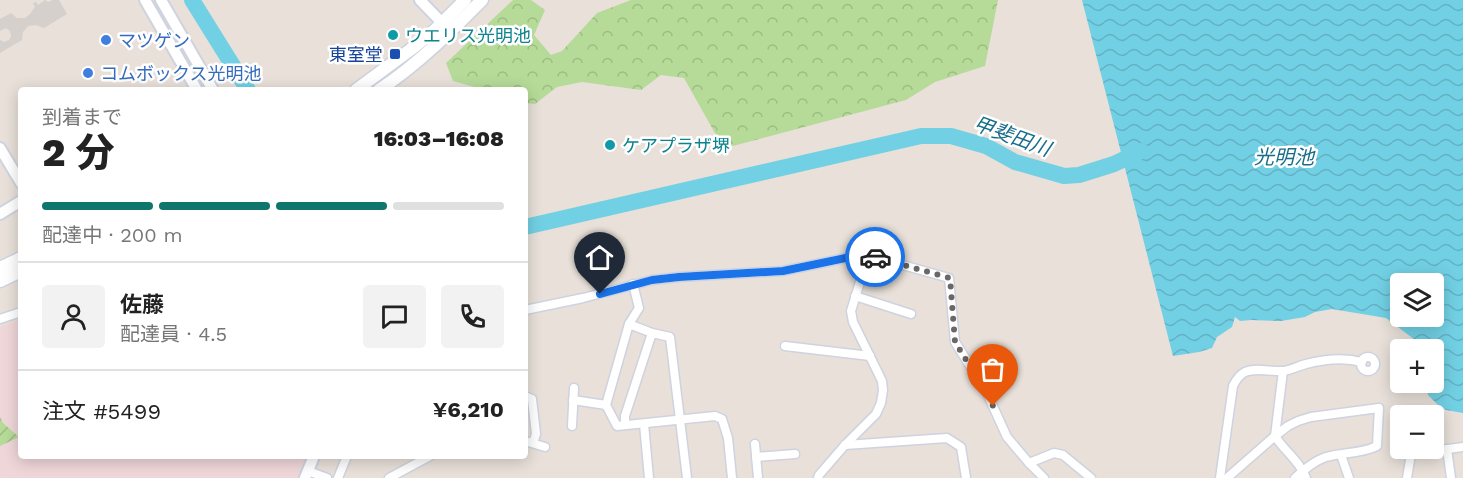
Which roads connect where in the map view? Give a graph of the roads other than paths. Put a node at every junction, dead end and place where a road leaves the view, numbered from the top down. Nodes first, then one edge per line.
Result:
1 (145, 0) edge
2 (161, 0) edge
3 (420, 0) edge
4 (465, 0) edge
5 (483, 0) edge
6 (446, 27) junction
7 (195, 87) edge
8 (211, 87) edge
9 (360, 87) edge
10 (383, 87) edge
11 (0, 148) edge
12 (18, 178) edge
13 (18, 203) edge
14 (0, 214) edge
15 (868, 255) junction
16 (18, 259) edge
17 (0, 268) edge
18 (18, 272) edge
19 (0, 281) edge
20 (633, 284) junction
21 (855, 296) junction
22 (528, 309) edge
23 (18, 313) edge
24 (911, 314) dead end
25 (0, 319) edge
26 (629, 324) junction
27 (652, 333) junction
28 (785, 346) dead end
29 (870, 357) junction
30 (1362, 362) dead end
31 (1283, 371) junction
32 (574, 388) dead end
33 (528, 397) edge
34 (573, 400) junction
35 (606, 405) junction
36 (680, 420) junction
37 (644, 424) junction
38 (625, 425) junction
39 (572, 426) dead end
40 (1275, 436) junction
41 (529, 442) edge
42 (755, 444) dead end
43 (845, 444) junction
44 (546, 447) dead end
45 (1463, 447) edge
46 (1447, 449) junction
47 (795, 454) dead end
48 (1341, 455) junction
49 (756, 458) junction
50 (313, 459) edge
51 (346, 459) edge
52 (424, 459) edge
53 (1029, 463) junction
54 (307, 474) edge
55 (1305, 474) edge
56 (327, 478) edge
57 (338, 478) edge
58 (389, 478) edge
59 (649, 478) edge
60 (687, 478) edge
61 (732, 478) edge
62 (758, 478) edge
63 (818, 478) edge
64 (966, 478) edge
65 (1044, 478) edge
66 (1091, 478) edge
67 (1220, 478) edge
68 (1227, 478) edge
69 (1294, 478) edge
70 (1349, 478) edge
71 (1407, 478) edge
72 (1451, 478) edge

1 - 7 street
2 - 8 street
3 - 6 street
4 - 6 main road
5 - 6 main road
6 - 9 main road
6 - 10 main road
11 - 12 street
13 - 14 street
15 - 20 street
15 - 21 street
15 - 53 street
16 - 17 main road
18 - 19 main road
20 - 22 street
20 - 26 street
21 - 24 street
21 - 29 street
23 - 25 street
26 - 27 street
26 - 35 street
27 - 36 street
27 - 38 street
28 - 29 street
29 - 43 street
30 - 31 street
31 - 40 street
31 - 67 street
32 - 34 street
33 - 41 street
34 - 35 street
34 - 39 street
35 - 38 street
36 - 37 street
36 - 60 street
36 - 61 street
37 - 38 street
37 - 59 street
40 - 48 street
40 - 55 street
40 - 68 street
41 - 44 street
42 - 49 street
43 - 63 street
43 - 64 street
45 - 46 street
46 - 71 street
46 - 72 street
47 - 49 street
48 - 55 street
48 - 70 street
49 - 62 street
50 - 54 street
51 - 57 street
52 - 58 street
53 - 65 street
53 - 66 street
54 - 56 street
55 - 69 street

